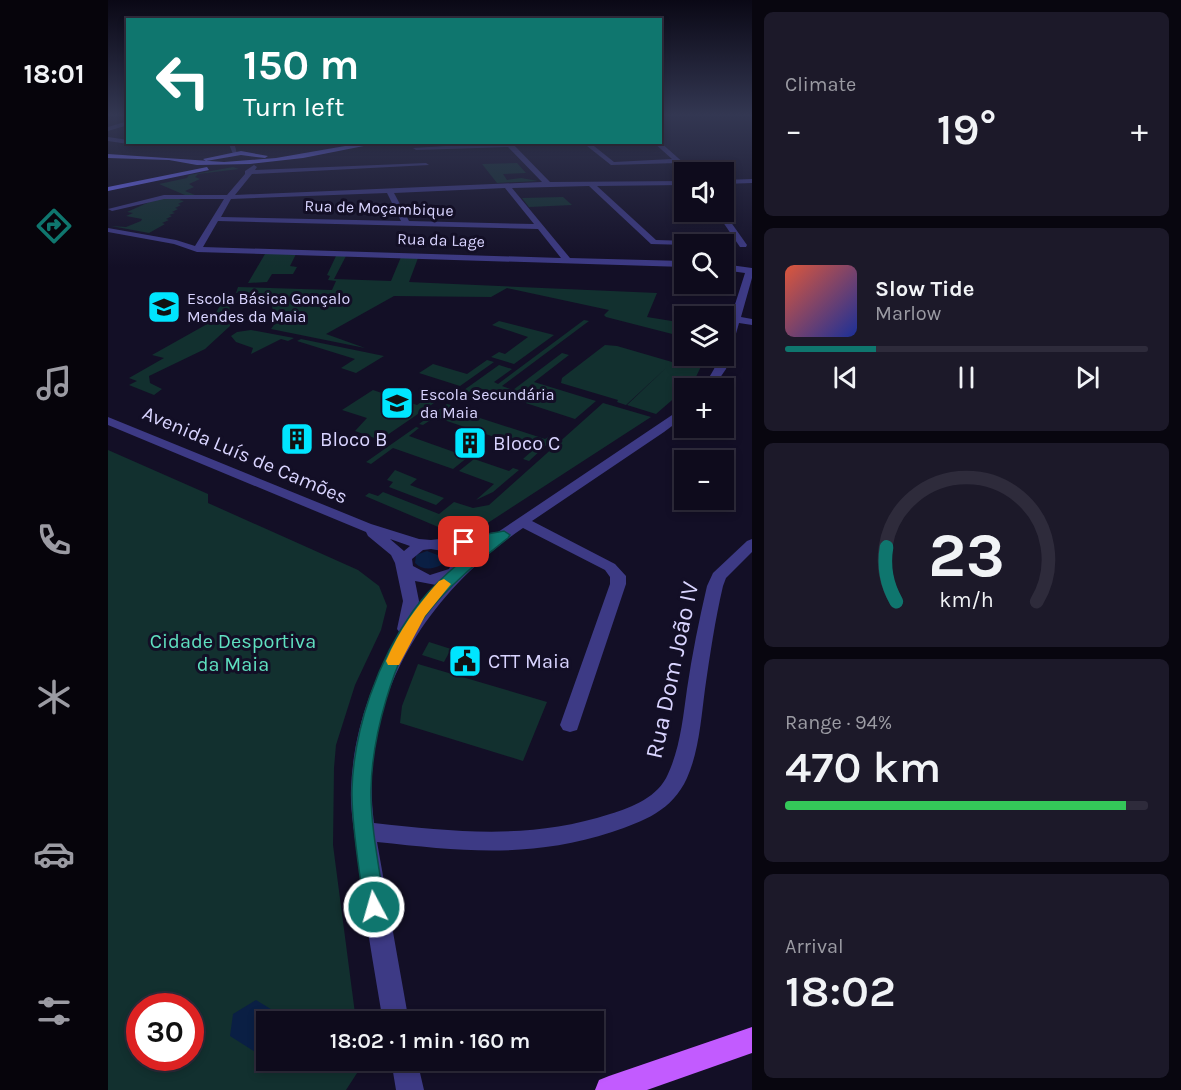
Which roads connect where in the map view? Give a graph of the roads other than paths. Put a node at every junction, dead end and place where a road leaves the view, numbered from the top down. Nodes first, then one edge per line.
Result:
1 (190, 165) edge
2 (200, 165) edge
3 (231, 165) joint
4 (255, 165) edge
5 (426, 165) joint
6 (529, 165) edge
7 (251, 166) junction
8 (185, 172) junction
9 (432, 174) dead end
10 (750, 180) edge
11 (312, 181) junction
12 (674, 181) edge
13 (734, 181) edge
14 (590, 183) junction
15 (548, 184) junction
16 (506, 185) junction
17 (108, 189) edge
18 (389, 190) junction
19 (229, 197) junction
20 (112, 208) dead end
21 (215, 219) junction
22 (727, 222) edge
23 (406, 224) junction
24 (541, 227) junction
25 (108, 230) edge
26 (674, 243) edge
27 (734, 245) edge
28 (197, 249) junction
29 (567, 260) junction
30 (674, 264) edge
31 (734, 268) edge
32 (751, 270) edge
33 (735, 320) junction
34 (752, 322) edge
35 (714, 378) edge
36 (674, 418) edge
37 (108, 421) edge
38 (523, 522) junction
39 (366, 527) junction
40 (504, 535) junction
41 (435, 544) junction
42 (752, 544) edge
43 (403, 563) junction
44 (456, 572) junction
45 (404, 637) junction
46 (570, 725) dead end
47 (365, 831) junction
48 (394, 1011) edge
49 (752, 1040) edge
50 (406, 1071) edge
51 (410, 1090) edge
52 (609, 1090) edge

1 - 8 main road
2 - 8 main road
3 - 7 street
3 - 8 main road
4 - 7 main road
5 - 9 street
5 - 11 street
6 - 15 street
7 - 11 street
7 - 19 street
8 - 17 main road
10 - 13 street
11 - 18 street
11 - 19 street
12 - 14 street
14 - 15 street
14 - 26 street
15 - 16 street
16 - 18 street
16 - 24 street
18 - 23 street
19 - 20 street
19 - 21 street
21 - 23 street, Rua de Moçambique
21 - 28 street
22 - 27 street
23 - 24 street, Rua de Moçambique
24 - 29 street
25 - 28 street, Rua da Lage
28 - 29 street, Rua da Lage
29 - 30 street, Rua da Lage
31 - 32 street
32 - 33 street
33 - 34 street
33 - 35 street
36 - 38 street
37 - 39 street, Avenida Luís de Camões
38 - 40 street
38 - 46 street
39 - 41 street, Avenida Luís de Camões
39 - 43 street, Avenida Luís de Camões
40 - 41 street
40 - 44 street
41 - 43 street
41 - 44 street
42 - 47 street, Rua Dom João IV
43 - 44 street
43 - 45 street
44 - 45 street
45 - 47 street
47 - 48 street
49 - 52 main road
50 - 51 street

